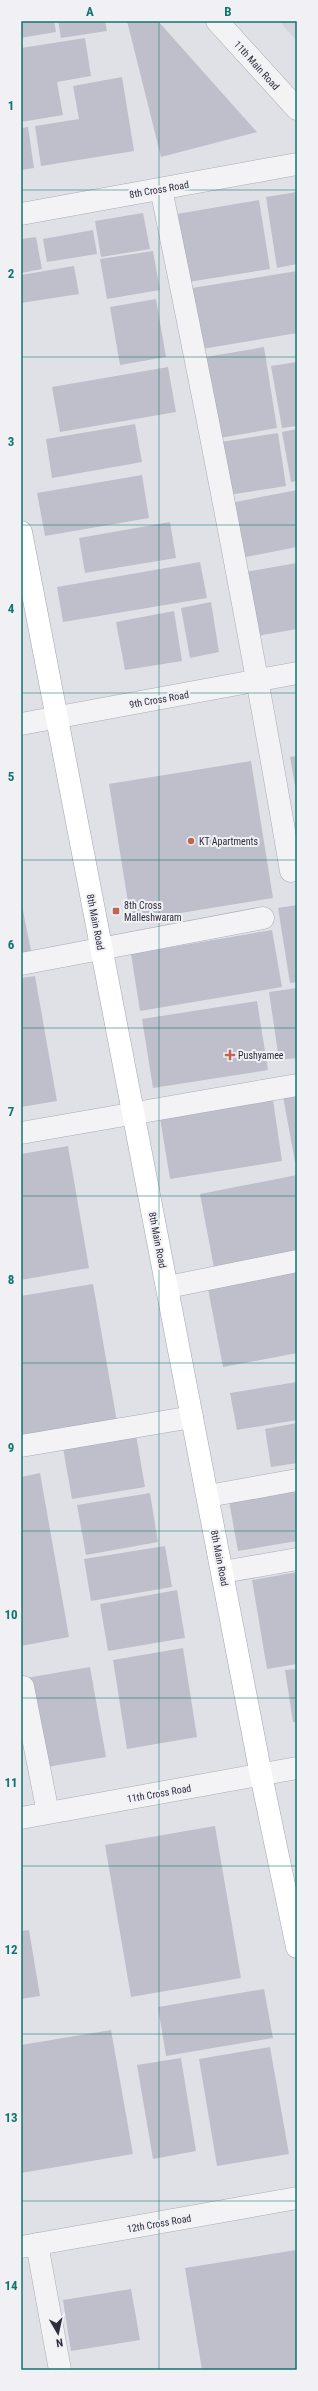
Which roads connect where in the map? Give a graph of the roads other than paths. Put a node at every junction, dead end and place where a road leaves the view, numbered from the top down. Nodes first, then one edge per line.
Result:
1 (217, 21) edge
2 (297, 109) edge
3 (297, 164) edge
4 (161, 189) junction
5 (21, 214) edge
6 (21, 532) edge
7 (297, 673) edge
8 (258, 681) junction
9 (56, 718) junction
10 (21, 724) edge
11 (291, 871) dead end
12 (263, 918) dead end
13 (101, 949) junction
14 (21, 964) edge
15 (297, 1085) edge
16 (133, 1113) junction
17 (21, 1133) edge
18 (297, 1261) edge
19 (168, 1286) junction
20 (192, 1417) junction
21 (21, 1446) edge
22 (297, 1480) edge
23 (208, 1496) junction
24 (297, 1559) edge
25 (223, 1572) junction
26 (23, 1687) dead end
27 (297, 1768) edge
28 (261, 1775) junction
29 (48, 1813) junction
30 (21, 1818) edge
31 (297, 1947) edge
32 (297, 2198) edge
33 (29, 2246) edge
34 (60, 2370) edge

1 - 2 street, 11th Main Road
3 - 4 street, 8th Cross Road
4 - 5 street, 8th Cross Road
4 - 8 street
6 - 9 main road, 8th Main Road
7 - 8 street, 9th Cross Road
8 - 9 street, 9th Cross Road
8 - 11 street
9 - 10 street, 9th Cross Road
9 - 13 main road, 8th Main Road
12 - 13 street
13 - 14 street
13 - 16 main road, 8th Main Road
15 - 16 street
16 - 17 street
16 - 19 main road, 8th Main Road
18 - 19 street
19 - 20 main road, 8th Main Road
20 - 21 street
20 - 23 main road, 8th Main Road
22 - 23 street
23 - 25 main road, 8th Main Road
24 - 25 street
25 - 28 main road, 8th Main Road
26 - 29 street
27 - 28 street, 11th Cross Road
28 - 29 street, 11th Cross Road
28 - 31 main road, 8th Main Road
29 - 30 street, 11th Cross Road
32 - 33 street, 12th Cross Road
33 - 34 street

